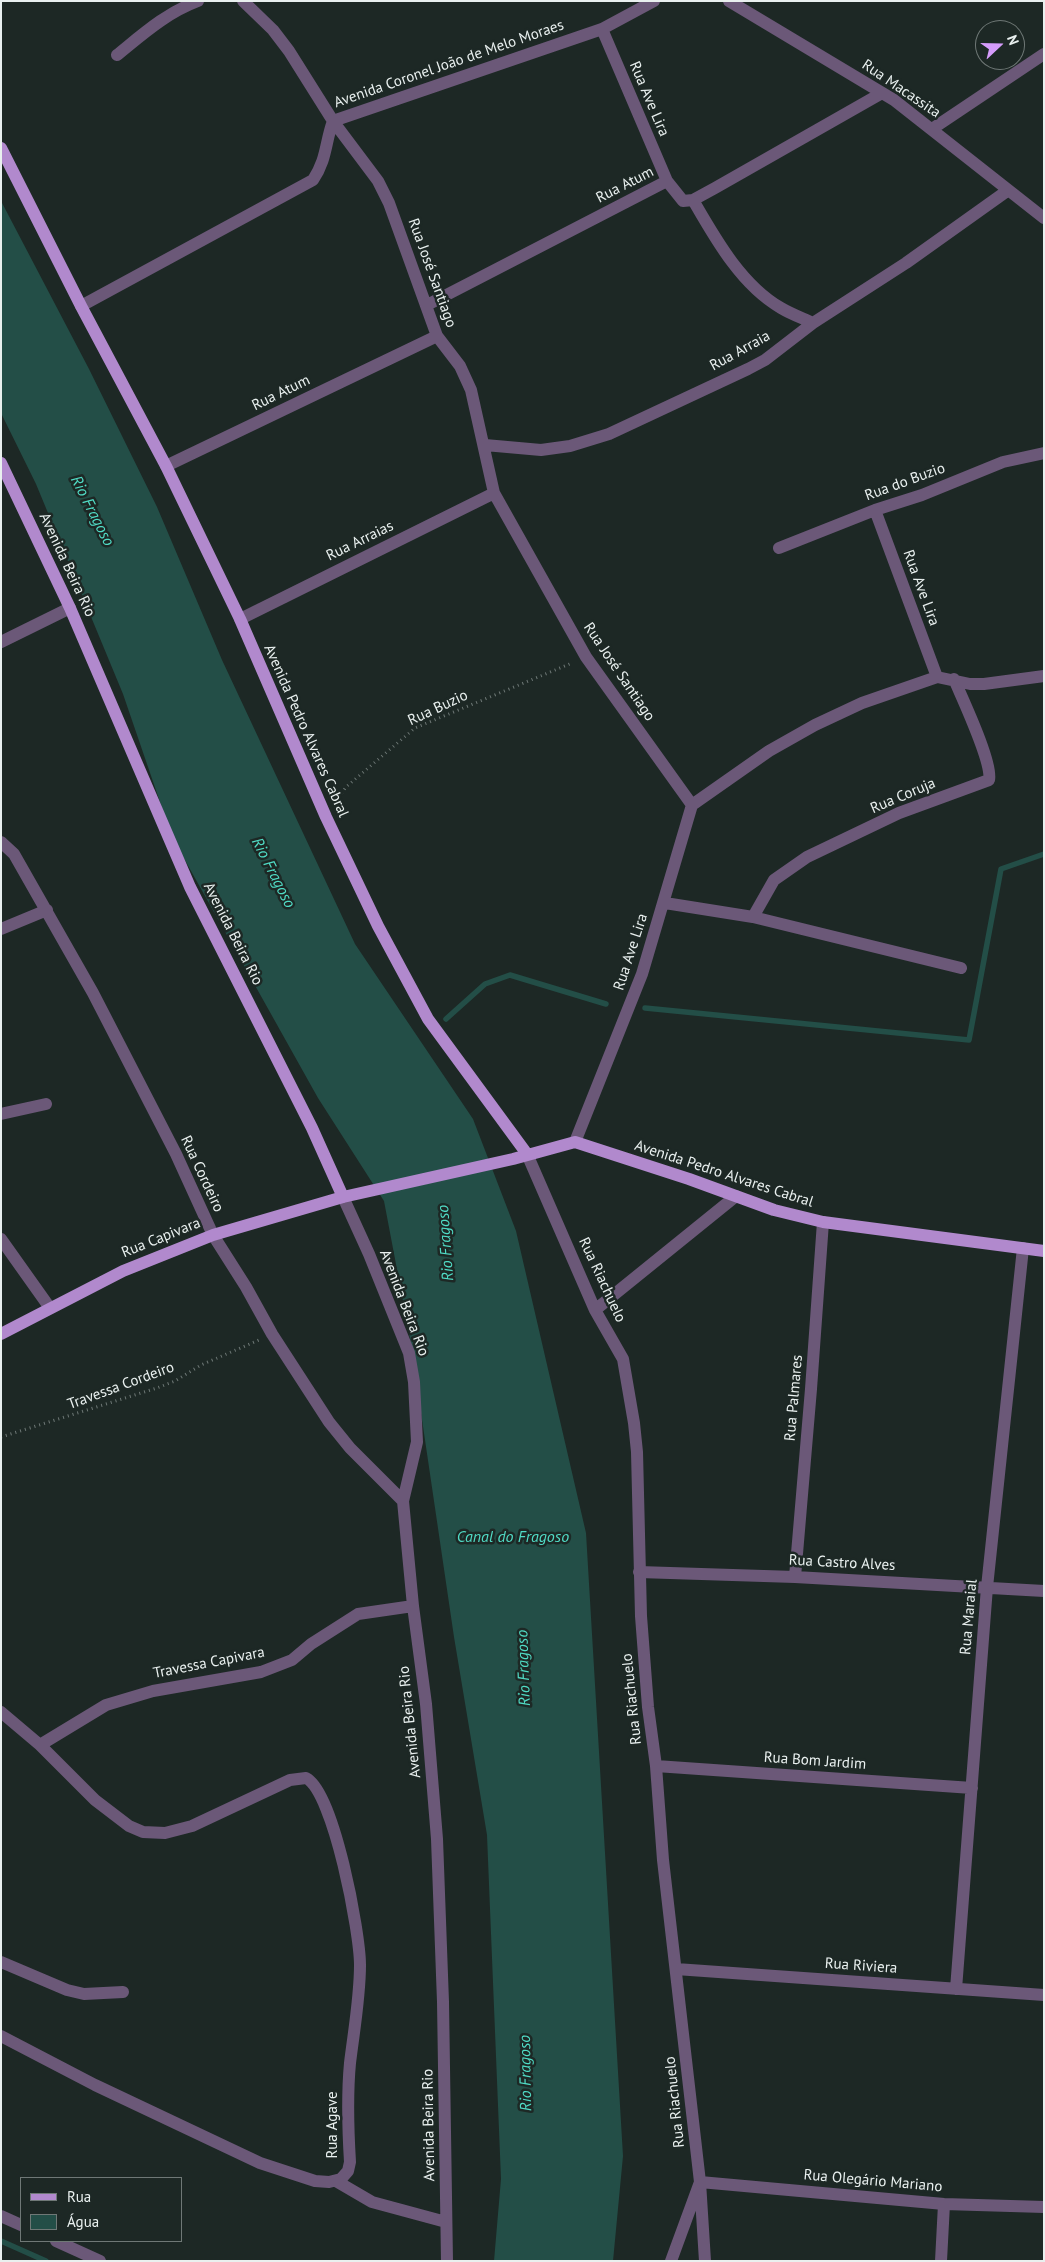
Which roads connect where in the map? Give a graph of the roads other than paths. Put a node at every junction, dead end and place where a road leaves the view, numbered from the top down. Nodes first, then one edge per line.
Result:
1 (198, 1) edge
2 (243, 1) edge
3 (654, 1) edge
4 (729, 1) edge
5 (602, 29) junction
6 (1044, 54) edge
7 (116, 55) dead end
8 (882, 93) junction
9 (333, 121) junction
10 (932, 129) junction
11 (1, 148) edge
12 (667, 182) junction
13 (1007, 191) junction
14 (693, 200) junction
15 (1044, 218) edge
16 (427, 304) junction
17 (81, 306) junction
18 (813, 323) junction
19 (437, 336) junction
20 (484, 445) junction
21 (1044, 452) edge
22 (1, 463) edge
23 (166, 466) junction
24 (494, 493) junction
25 (875, 510) junction
26 (779, 548) dead end
27 (70, 608) junction
28 (240, 619) junction
29 (1, 642) edge
30 (937, 676) junction
31 (1044, 676) edge
32 (954, 679) junction
33 (692, 804) junction
34 (1, 842) edge
35 (665, 903) junction
36 (47, 910) junction
37 (754, 917) junction
38 (1, 929) edge
39 (961, 968) dead end
40 (46, 1104) dead end
41 (1, 1114) edge
42 (575, 1142) junction
43 (527, 1154) junction
44 (736, 1196) junction
45 (343, 1197) junction
46 (823, 1222) junction
47 (213, 1234) junction
48 (1, 1239) edge
49 (1023, 1248) junction
50 (1044, 1251) edge
51 (50, 1308) junction
52 (595, 1310) junction
53 (1, 1334) edge
54 (403, 1501) junction
55 (639, 1572) junction
56 (795, 1576) junction
57 (987, 1587) junction
58 (1044, 1591) edge
59 (413, 1606) junction
60 (1, 1712) edge
61 (40, 1746) junction
62 (656, 1766) junction
63 (972, 1788) junction
64 (1, 1962) edge
65 (676, 1969) junction
66 (956, 1988) junction
67 (123, 1992) dead end
68 (1044, 1995) edge
69 (1, 2036) edge
70 (336, 2181) junction
71 (700, 2182) junction
72 (944, 2204) junction
73 (1044, 2207) edge
74 (1, 2216) edge
75 (446, 2222) junction
76 (20, 2225) edge
77 (58, 2242) edge
78 (100, 2261) edge
79 (446, 2261) edge
80 (671, 2261) edge
81 (705, 2261) edge
82 (941, 2261) edge

1 - 7 street
2 - 9 street, Rua José Santiago
3 - 5 street, Avenida Coronel João de Melo Moraes
4 - 8 street, Rua Macassita
5 - 9 street, Avenida Coronel João de Melo Moraes
5 - 12 street, Rua Ave Lira
6 - 10 street
8 - 10 street, Rua Macassita
8 - 14 street
9 - 16 street, Rua José Santiago
9 - 17 street, Avenida Coronel João de Melo Moraes
10 - 13 street, Rua Macassita
11 - 17 main road, Avenida Pedro Alvares Cabral
12 - 14 street, Rua Atum
12 - 16 street, Rua Atum
13 - 15 street, Rua Macassita
13 - 18 street, Rua Arraia
14 - 18 street
16 - 19 street, Rua José Santiago
17 - 23 main road, Avenida Pedro Alvares Cabral
18 - 20 street, Rua Arraia
19 - 20 street, Rua José Santiago
19 - 23 street, Rua Atum
20 - 24 street, Rua José Santiago
21 - 25 street, Rua do Buzio
22 - 27 main road, Avenida Beira Rio
23 - 28 main road, Avenida Pedro Alvares Cabral
24 - 28 street, Rua Arraias
24 - 33 street, Rua José Santiago
25 - 26 street, Rua do Buzio
25 - 30 street, Rua Ave Lira
27 - 29 street
27 - 45 main road, Avenida Beira Rio
28 - 43 main road, Avenida Pedro Alvares Cabral
30 - 32 street
30 - 33 street
31 - 32 street
32 - 37 street, Rua Coruja
33 - 35 street, Rua Ave Lira
34 - 36 street, Rua Cordeiro
35 - 37 street
35 - 42 street, Rua Ave Lira
36 - 38 street
36 - 47 street, Rua Cordeiro
37 - 39 street
40 - 41 street
42 - 43 main road
42 - 44 main road, Avenida Pedro Alvares Cabral
43 - 45 main road
43 - 52 street, Rua Riachuelo
44 - 46 main road, Avenida Pedro Alvares Cabral
44 - 52 street
45 - 47 main road, Rua Capivara
45 - 54 street, Avenida Beira Rio
46 - 49 main road, Avenida Pedro Alvares Cabral
46 - 56 street, Rua Palmares
47 - 51 main road, Rua Capivara
47 - 54 street, Rua Cordeiro
48 - 51 street
49 - 50 main road, Avenida Pedro Alvares Cabral
49 - 57 street, Rua Maraial
51 - 53 main road, Rua Capivara
52 - 55 street, Rua Riachuelo
54 - 59 street, Avenida Beira Rio
55 - 56 street, Rua Castro Alves
55 - 62 street, Rua Riachuelo
56 - 57 street, Rua Castro Alves
57 - 58 street, Rua Castro Alves
57 - 63 street, Rua Maraial
59 - 61 street, Travessa Capivara
59 - 75 street, Avenida Beira Rio
60 - 61 street
61 - 70 street, Rua Agave
62 - 63 street, Rua Bom Jardim
62 - 65 street, Rua Riachuelo
63 - 66 street, Rua Maraial
64 - 67 street
65 - 66 street, Rua Riviera
65 - 71 street, Rua Riachuelo
66 - 68 street, Rua Riviera
69 - 70 street, Rua Agave
70 - 75 street
71 - 72 street, Rua Olegário Mariano
71 - 80 street
71 - 81 street, Rua Riachuelo
72 - 73 street, Rua Olegário Mariano
72 - 82 street
74 - 76 street
75 - 79 street, Avenida Beira Rio
77 - 78 street

